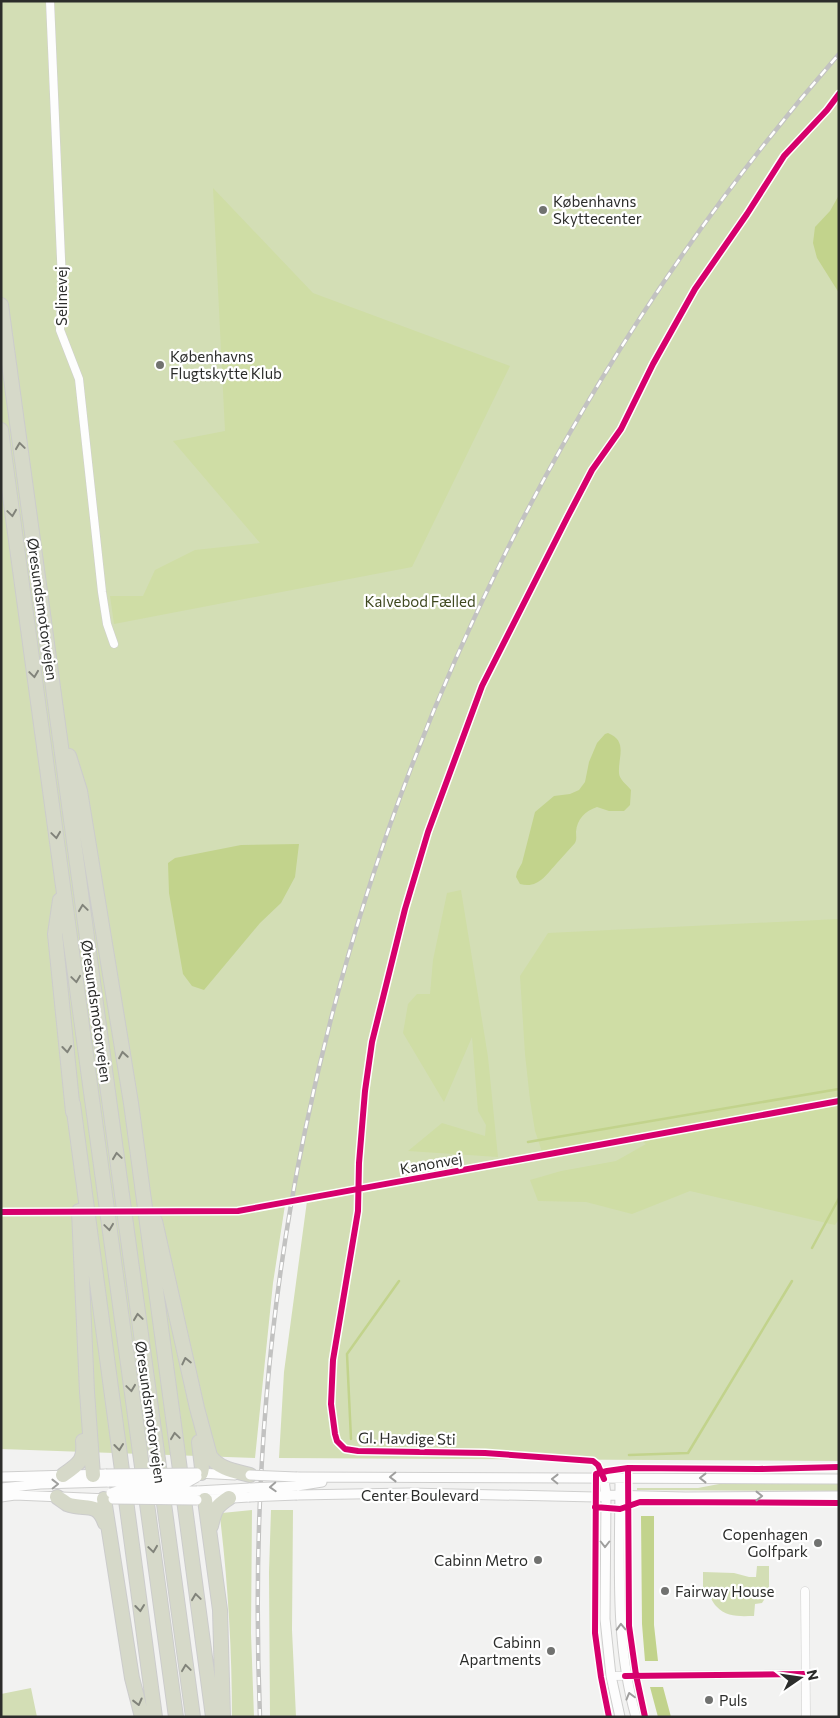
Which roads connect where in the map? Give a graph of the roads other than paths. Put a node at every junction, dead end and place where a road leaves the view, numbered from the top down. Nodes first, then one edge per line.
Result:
1 (50, 1) edge
2 (1, 305) edge
3 (1, 430) edge
4 (114, 644) dead end
5 (57, 720) junction
6 (62, 879) junction
7 (131, 1103) junction
8 (72, 1104) junction
9 (84, 1326) junction
10 (196, 1408) junction
11 (63, 1475) junction
12 (198, 1475) junction
13 (1, 1477) edge
14 (101, 1478) junction
15 (620, 1478) junction
16 (604, 1479) junction
17 (839, 1480) edge
18 (297, 1486) junction
19 (250, 1487) junction
20 (1, 1488) edge
21 (201, 1495) junction
22 (606, 1495) junction
23 (620, 1495) junction
24 (839, 1496) edge
25 (1, 1497) edge
26 (57, 1497) junction
27 (109, 1497) junction
28 (229, 1498) junction
29 (210, 1531) junction
30 (111, 1546) junction
31 (804, 1591) dead end
32 (805, 1674) junction
33 (611, 1676) junction
34 (625, 1676) junction
35 (142, 1717) edge
36 (154, 1717) edge
37 (176, 1717) edge
38 (193, 1717) edge
39 (213, 1717) edge
40 (223, 1717) edge
41 (620, 1717) edge
42 (636, 1717) edge
43 (806, 1717) edge

1 - 4 street, Selinevej
5 -> 2 highway, Øresundsmotorvejen
3 -> 6 highway, Øresundsmotorvejen
7 -> 5 highway
38 -> 5 highway, Øresundsmotorvejen
6 -> 8 highway
6 -> 37 highway, Øresundsmotorvejen
10 -> 7 highway
39 -> 7 highway
8 - 9 highway
8 -> 36 highway
9 - 11 highway
9 - 14 highway
10 - 12 highway
10 - 19 highway
11 - 13 street, Center Boulevard
11 - 14 street, Center Boulevard
12 - 14 street, Center Boulevard, bridge
12 - 19 street, Center Boulevard
12 - 21 street
20 -> 14 street
14 - 27 street
15 - 16 street, Center Boulevard
17 -> 15 street, Center Boulevard
15 - 23 street
16 -> 18 street, Center Boulevard
16 - 22 street
18 - 19 street, Center Boulevard, bridge
18 - 19 street, Center Boulevard, bridge
18 - 22 street, Center Boulevard
19 - 21 street
19 - 28 street, Center Boulevard
21 - 27 street, Center Boulevard, bridge
21 - 28 street, Center Boulevard
21 - 29 highway
22 - 23 street, Center Boulevard
22 -> 33 street
23 -> 24 street, Center Boulevard
34 -> 23 street
25 - 26 street, Center Boulevard
26 - 27 street, Center Boulevard
26 - 30 highway
27 - 30 highway
28 - 29 highway
29 - 40 highway
30 -> 35 highway
31 - 32 street
32 - 34 street
32 - 43 street
33 - 34 street
33 - 41 street
42 -> 34 street

